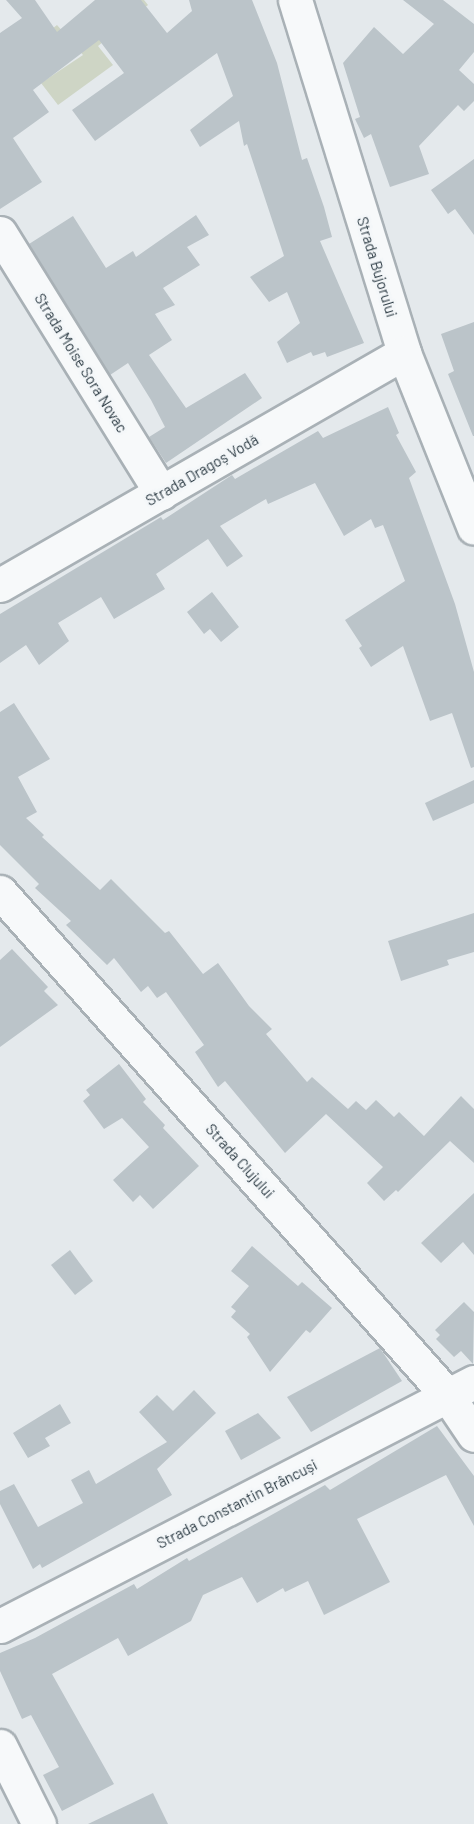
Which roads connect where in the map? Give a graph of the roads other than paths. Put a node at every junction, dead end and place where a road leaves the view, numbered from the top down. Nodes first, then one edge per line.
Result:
1 (295, 0) edge
2 (0, 233) edge
3 (404, 353) junction
4 (161, 494) junction
5 (474, 528) edge
6 (0, 585) edge
7 (0, 892) edge
8 (461, 1388) edge
9 (474, 1435) edge
10 (0, 1626) edge
11 (0, 1746) edge
12 (39, 1824) edge

1 - 3 street, Strada Bujorului
2 - 4 street, Strada Moise Sora Novac
3 - 4 street, Strada Dragoș Vodă
3 - 5 street, Strada Bujorului
4 - 6 street, Strada Dragoș Vodă
7 - 8 street, Strada Clujului
8 - 9 street, Strada Clujului
8 - 10 street, Strada Constantin Brâncuși
11 - 12 street

